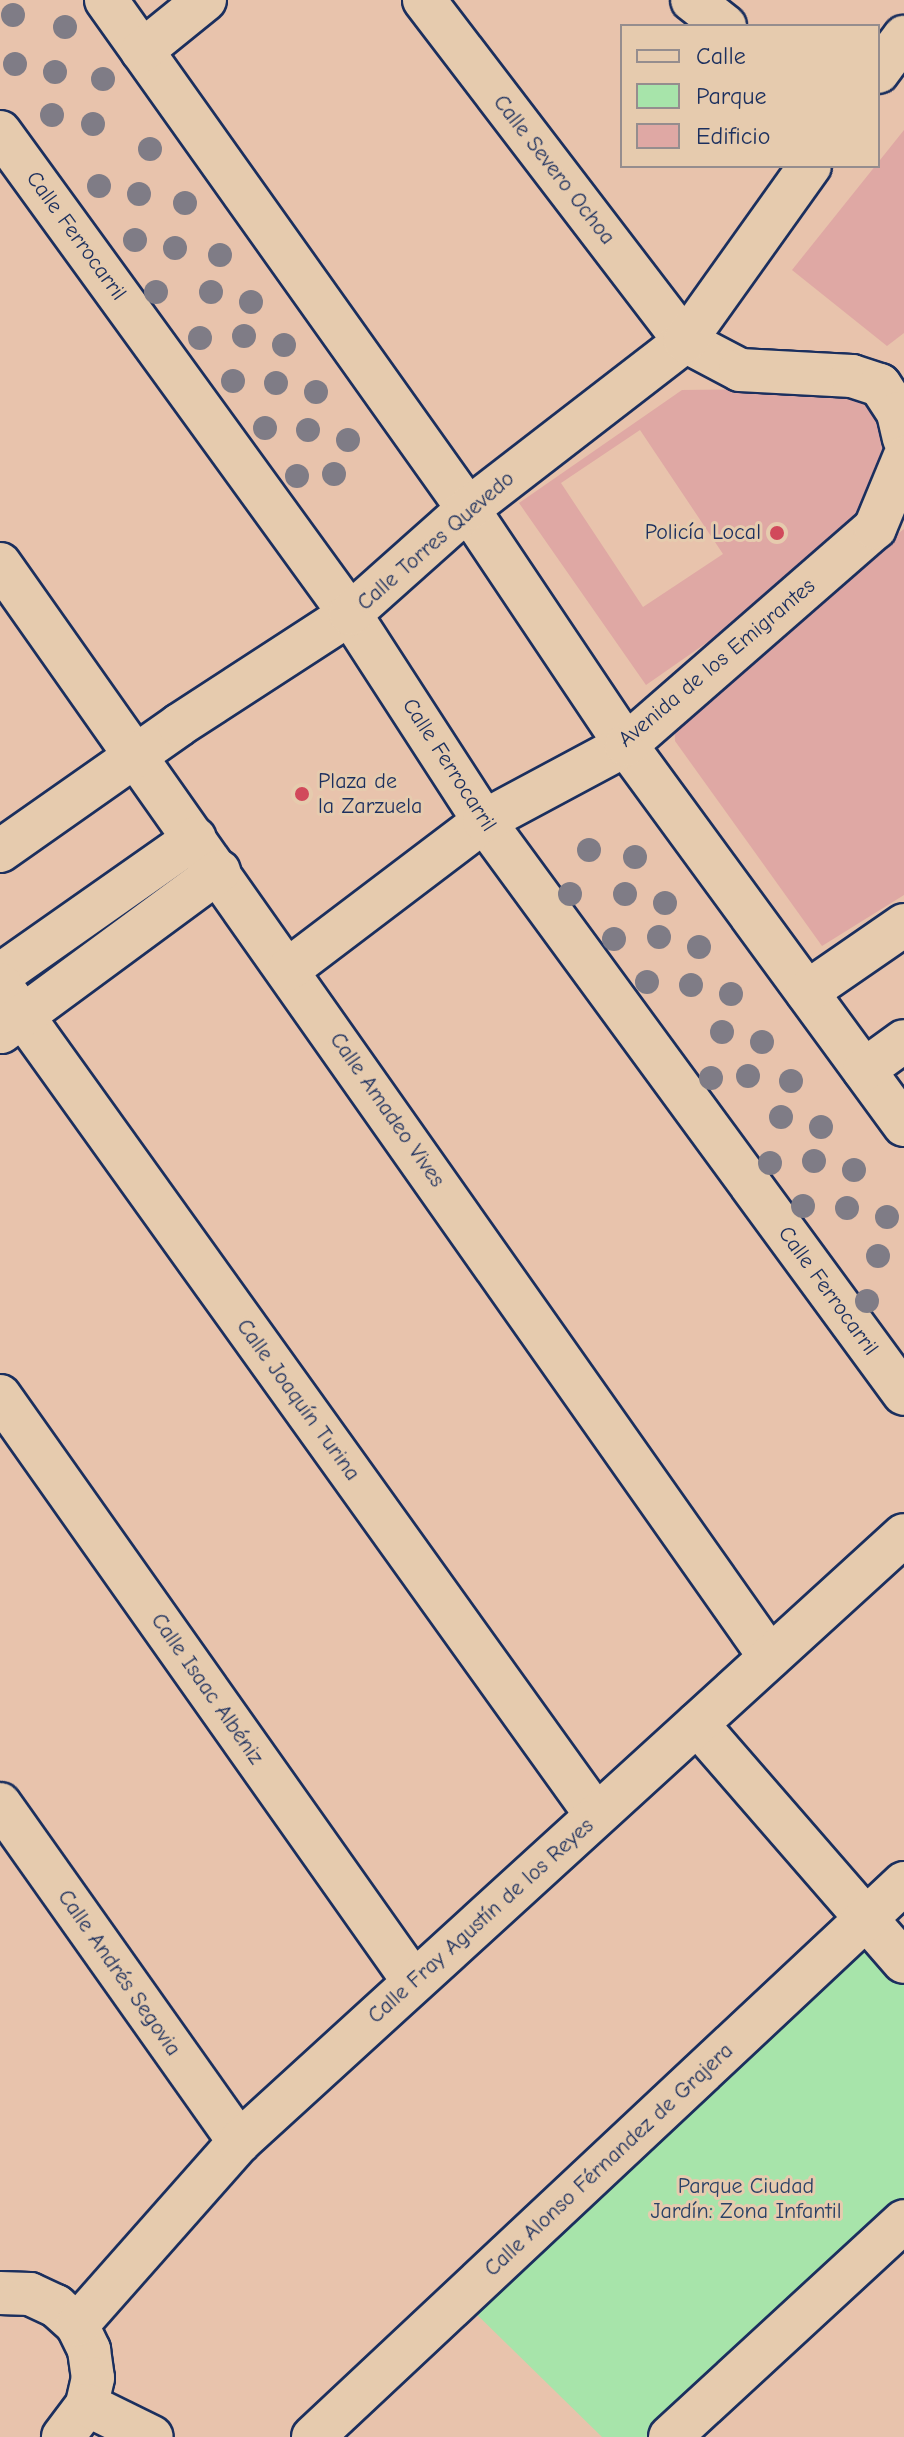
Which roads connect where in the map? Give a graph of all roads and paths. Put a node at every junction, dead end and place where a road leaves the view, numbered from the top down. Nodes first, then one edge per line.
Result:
1 (106, 0) edge
2 (205, 0) edge
3 (424, 0) edge
4 (692, 0) edge
5 (722, 24) edge
6 (904, 37) edge
7 (142, 51) junction
8 (880, 69) edge
9 (0, 132) edge
10 (809, 168) edge
11 (12, 172) edge
12 (685, 341) junction
13 (892, 376) edge
14 (904, 438) edge
15 (904, 458) edge
16 (468, 509) junction
17 (0, 564) edge
18 (350, 614) junction
19 (626, 745) junction
20 (136, 755) junction
21 (484, 821) junction
22 (195, 838) junction
23 (0, 851) edge
24 (219, 871) junction
25 (904, 925) edge
26 (289, 969) junction
27 (0, 975) edge
28 (807, 992) junction
29 (8, 1011) edge
30 (904, 1041) edge
31 (864, 1070) junction
32 (904, 1125) edge
33 (904, 1394) edge
34 (0, 1396) edge
35 (904, 1535) edge
36 (770, 1657) junction
37 (697, 1724) junction
38 (0, 1804) edge
39 (596, 1815) junction
40 (904, 1883) edge
41 (865, 1919) junction
42 (904, 1962) edge
43 (414, 1982) junction
44 (239, 2142) junction
45 (904, 2221) edge
46 (0, 2293) edge
47 (77, 2325) junction
48 (75, 2421) edge
49 (152, 2437) edge
50 (313, 2437) edge
51 (670, 2437) edge

1 - 7 street
2 - 7 street
3 - 12 street, Calle Severo Ochoa
4 - 5 street
6 - 8 street
7 - 16 street
9 - 11 street, Calle Ferrocarril
10 - 12 street, Calle Torres Quevedo
11 - 18 street, Calle Ferrocarril
12 - 13 street
12 - 16 street, Calle Torres Quevedo
13 - 14 street
15 - 19 street, Avenida de los Emigrantes
16 - 18 street, Calle Torres Quevedo
16 - 19 street
17 - 20 street, Calle Amadeo Vives
18 - 20 street, Calle Torres Quevedo
18 - 21 street, Calle Ferrocarril
19 - 21 street, Avenida de los Emigrantes
19 - 28 street
20 - 22 street, Calle Amadeo Vives
20 - 23 street, Calle Torres Quevedo
21 - 26 street, Avenida de los Emigrantes
21 - 33 street, Calle Ferrocarril
22 - 24 street, Calle Amadeo Vives
22 - 27 street
24 - 26 street, Calle Amadeo Vives
24 - 29 street
25 - 28 street
26 - 36 street, Calle Amadeo Vives
28 - 31 street
29 - 39 street, Calle Joaquín Turina
30 - 31 street
31 - 32 street
34 - 43 street, Calle Isaac Albéniz
35 - 36 street, Calle Fray Agustín de los Reyes
36 - 37 street, Calle Fray Agustín de los Reyes
37 - 39 street, Calle Fray Agustín de los Reyes
37 - 41 street
38 - 44 street, Calle Andrés Segovia
39 - 43 street, Calle Fray Agustín de los Reyes
40 - 41 street, Calle Alonso Férnandez de Grajera
41 - 42 street
41 - 50 street, Calle Alonso Férnandez de Grajera
43 - 44 street, Calle Fray Agustín de los Reyes
44 - 47 street, Calle Fray Agustín de los Reyes
45 - 51 street
46 - 47 street
47 - 48 street
48 - 49 street

